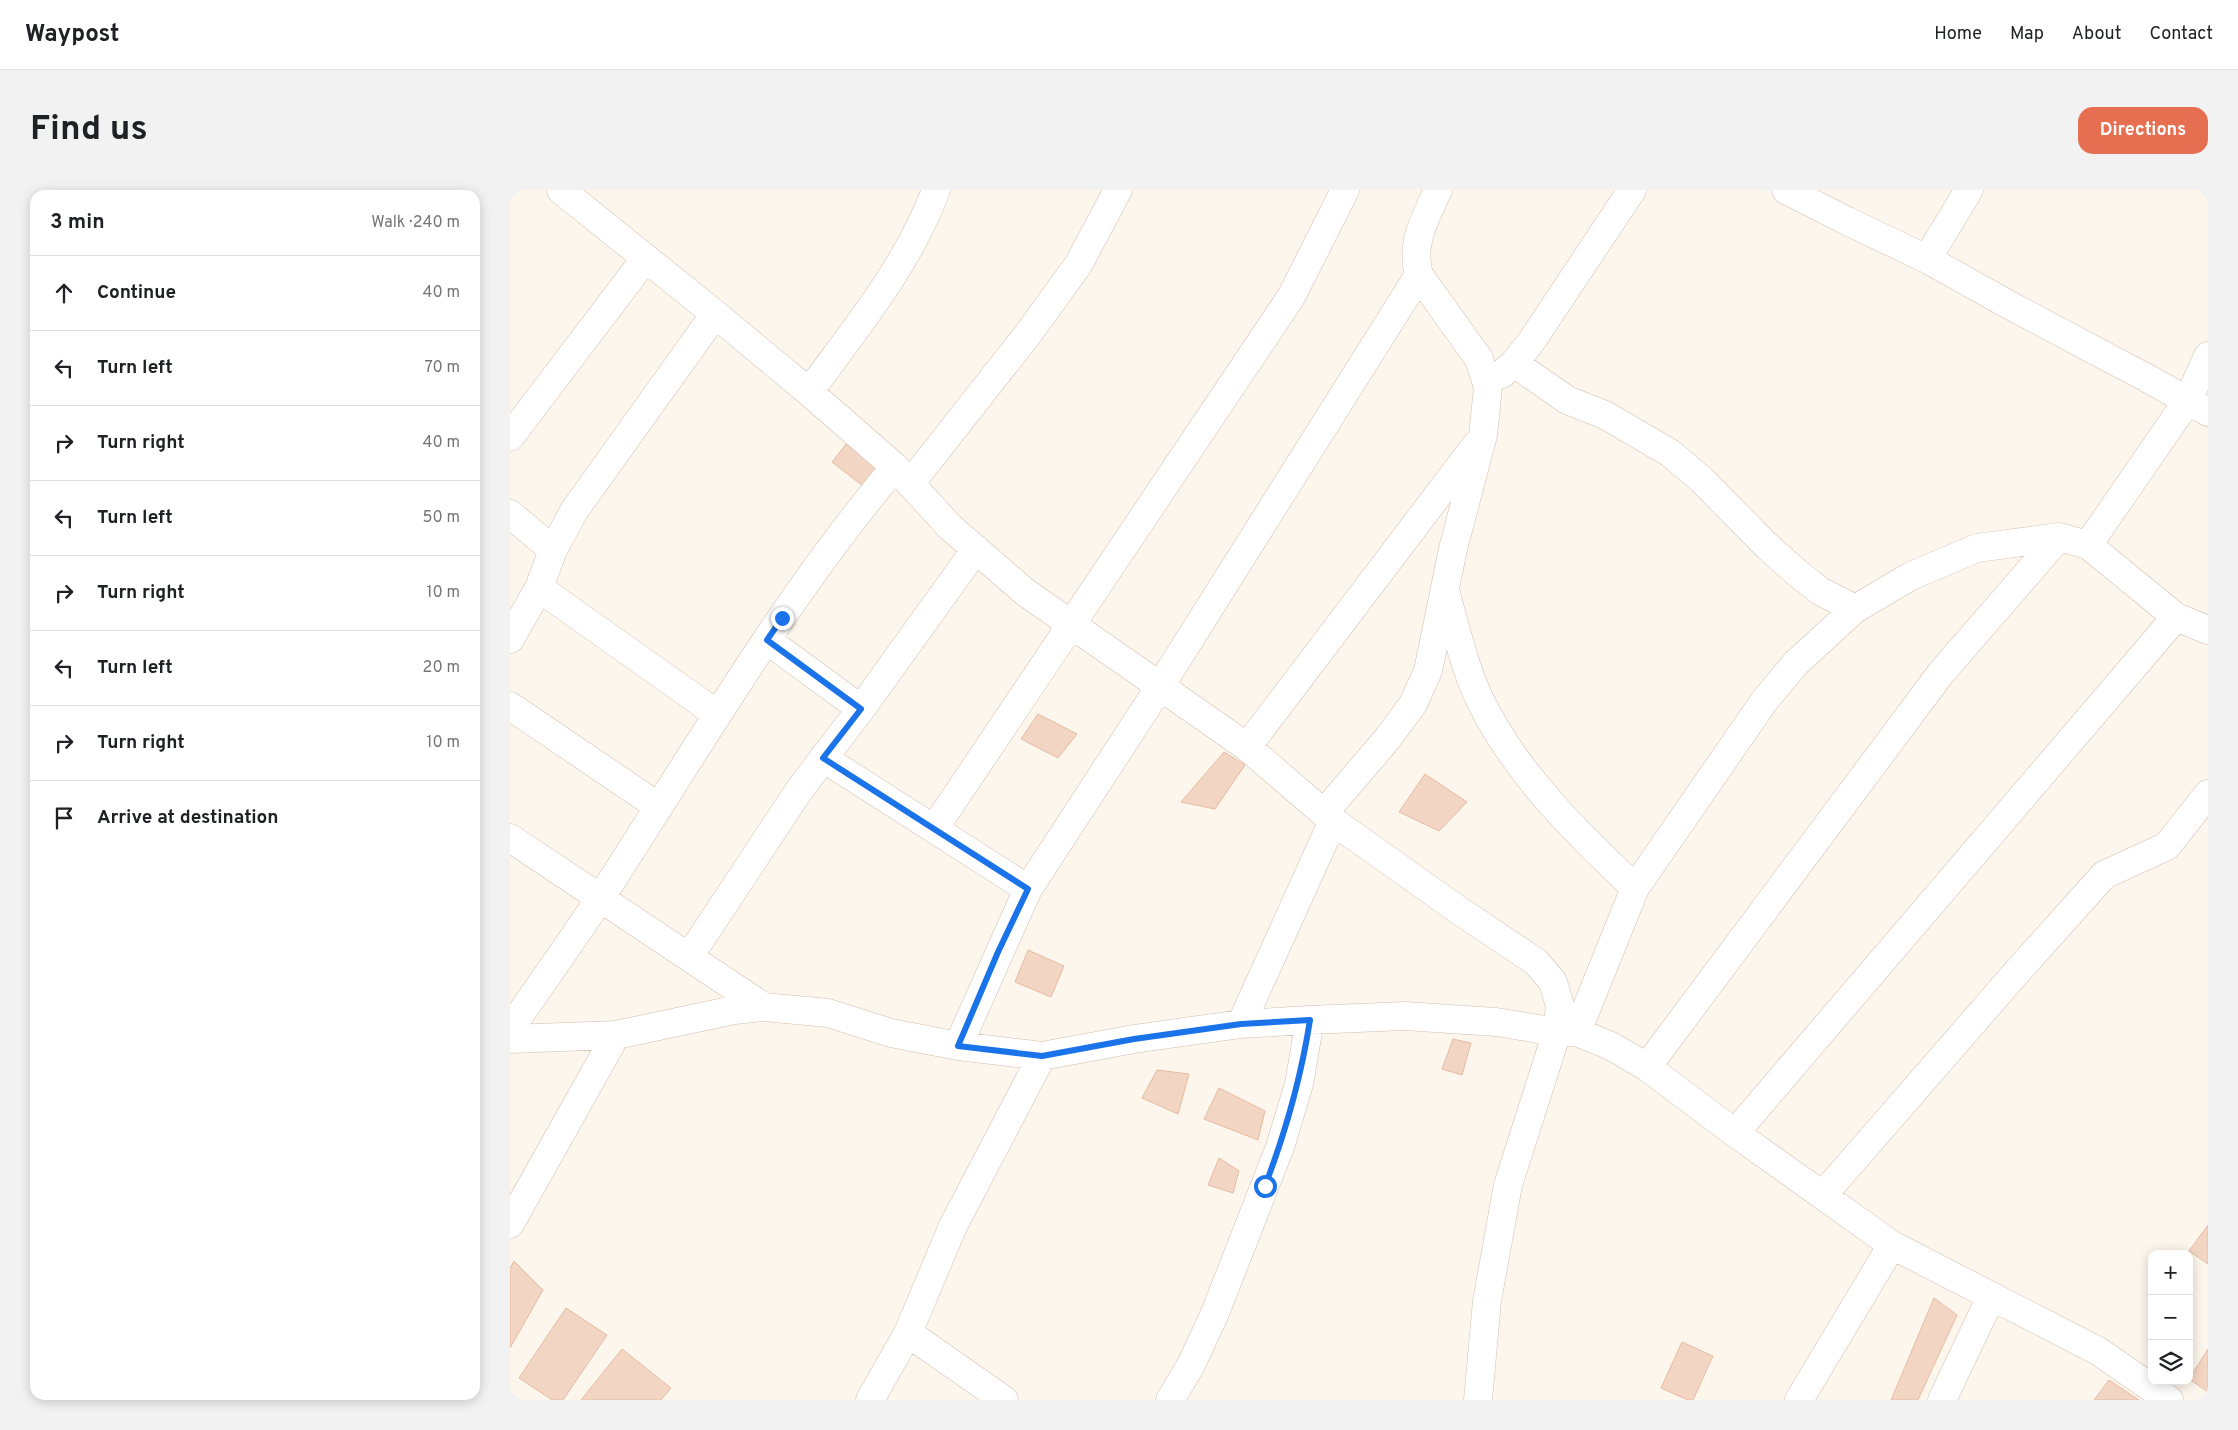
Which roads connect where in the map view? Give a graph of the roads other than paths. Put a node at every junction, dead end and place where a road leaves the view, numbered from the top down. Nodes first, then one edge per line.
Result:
1 (936, 190) edge
2 (1118, 190) edge
3 (1344, 190) edge
4 (1438, 190) edge
5 (1632, 190) edge
6 (1786, 190) edge
7 (1969, 190) edge
8 (566, 192) edge
9 (645, 259) junction
10 (1928, 259) junction
11 (1418, 275) junction
12 (715, 314) junction
13 (2208, 356) edge
14 (1514, 363) junction
15 (1488, 387) junction
16 (809, 392) junction
17 (2198, 406) edge
18 (1483, 435) junction
19 (510, 437) edge
20 (902, 476) junction
21 (510, 514) edge
22 (2059, 537) junction
23 (2088, 545) junction
24 (976, 549) junction
25 (553, 550) junction
26 (539, 588) junction
27 (1445, 590) junction
28 (1855, 609) junction
29 (2176, 617) junction
30 (1071, 625) junction
31 (2208, 630) edge
32 (510, 639) edge
33 (767, 640) junction
34 (1159, 688) junction
35 (510, 706) edge
36 (861, 709) junction
37 (718, 714) junction
38 (1247, 747) junction
39 (823, 758) junction
40 (2208, 794) edge
41 (659, 807) junction
42 (1328, 817) junction
43 (934, 829) junction
44 (510, 838) edge
45 (1635, 888) junction
46 (1028, 889) junction
47 (600, 898) junction
48 (689, 957) junction
49 (764, 1007) junction
50 (1310, 1020) junction
51 (1241, 1024) junction
52 (510, 1029) edge
53 (1567, 1032) junction
54 (616, 1035) junction
55 (510, 1039) edge
56 (958, 1046) junction
57 (1042, 1056) junction
58 (1647, 1067) junction
59 (1736, 1133) junction
60 (1823, 1195) junction
61 (510, 1224) edge
62 (1892, 1245) junction
63 (1991, 1297) junction
64 (908, 1333) junction
65 (870, 1400) edge
66 (1004, 1400) edge
67 (1170, 1400) edge
68 (1478, 1400) edge
69 (1799, 1400) edge
70 (1942, 1400) edge
71 (2170, 1400) edge

1 - 16 street
2 - 20 street
3 - 30 street
4 - 11 street
5 - 14 street
6 - 10 street
7 - 10 street
8 - 9 street
9 - 12 street
9 - 19 street
10 - 17 street
11 - 15 street
11 - 34 street
12 - 16 street
12 - 25 street
13 - 17 street
14 - 15 street
14 - 28 street
15 - 18 street
16 - 20 street
17 - 23 street
18 - 27 street
18 - 38 street
20 - 24 street
20 - 33 street
21 - 25 street
22 - 23 street
22 - 28 street
22 - 58 street
23 - 29 street
24 - 30 street
24 - 36 street
25 - 26 street
26 - 32 street
26 - 37 street
27 - 42 street
27 - 45 street
28 - 45 street
29 - 31 street
29 - 59 street
30 - 34 street
30 - 43 street
33 - 36 street
33 - 37 street
34 - 38 street
34 - 46 street
35 - 41 street
36 - 39 street
37 - 41 street
38 - 42 street
39 - 43 street
39 - 48 street
40 - 60 street
41 - 47 street
42 - 51 street
42 - 53 street
43 - 46 street
44 - 47 street
45 - 53 street
46 - 56 street
47 - 48 street
47 - 52 street
48 - 49 street
49 - 54 street
49 - 56 street
50 - 51 street
50 - 53 street
50 - 67 street
51 - 57 street
53 - 58 street
53 - 68 street
54 - 55 street
54 - 61 street
56 - 57 street
57 - 64 street
58 - 59 street
59 - 60 street
60 - 62 street
62 - 63 street
62 - 69 street
63 - 70 street
63 - 71 street
64 - 65 street
64 - 66 street

